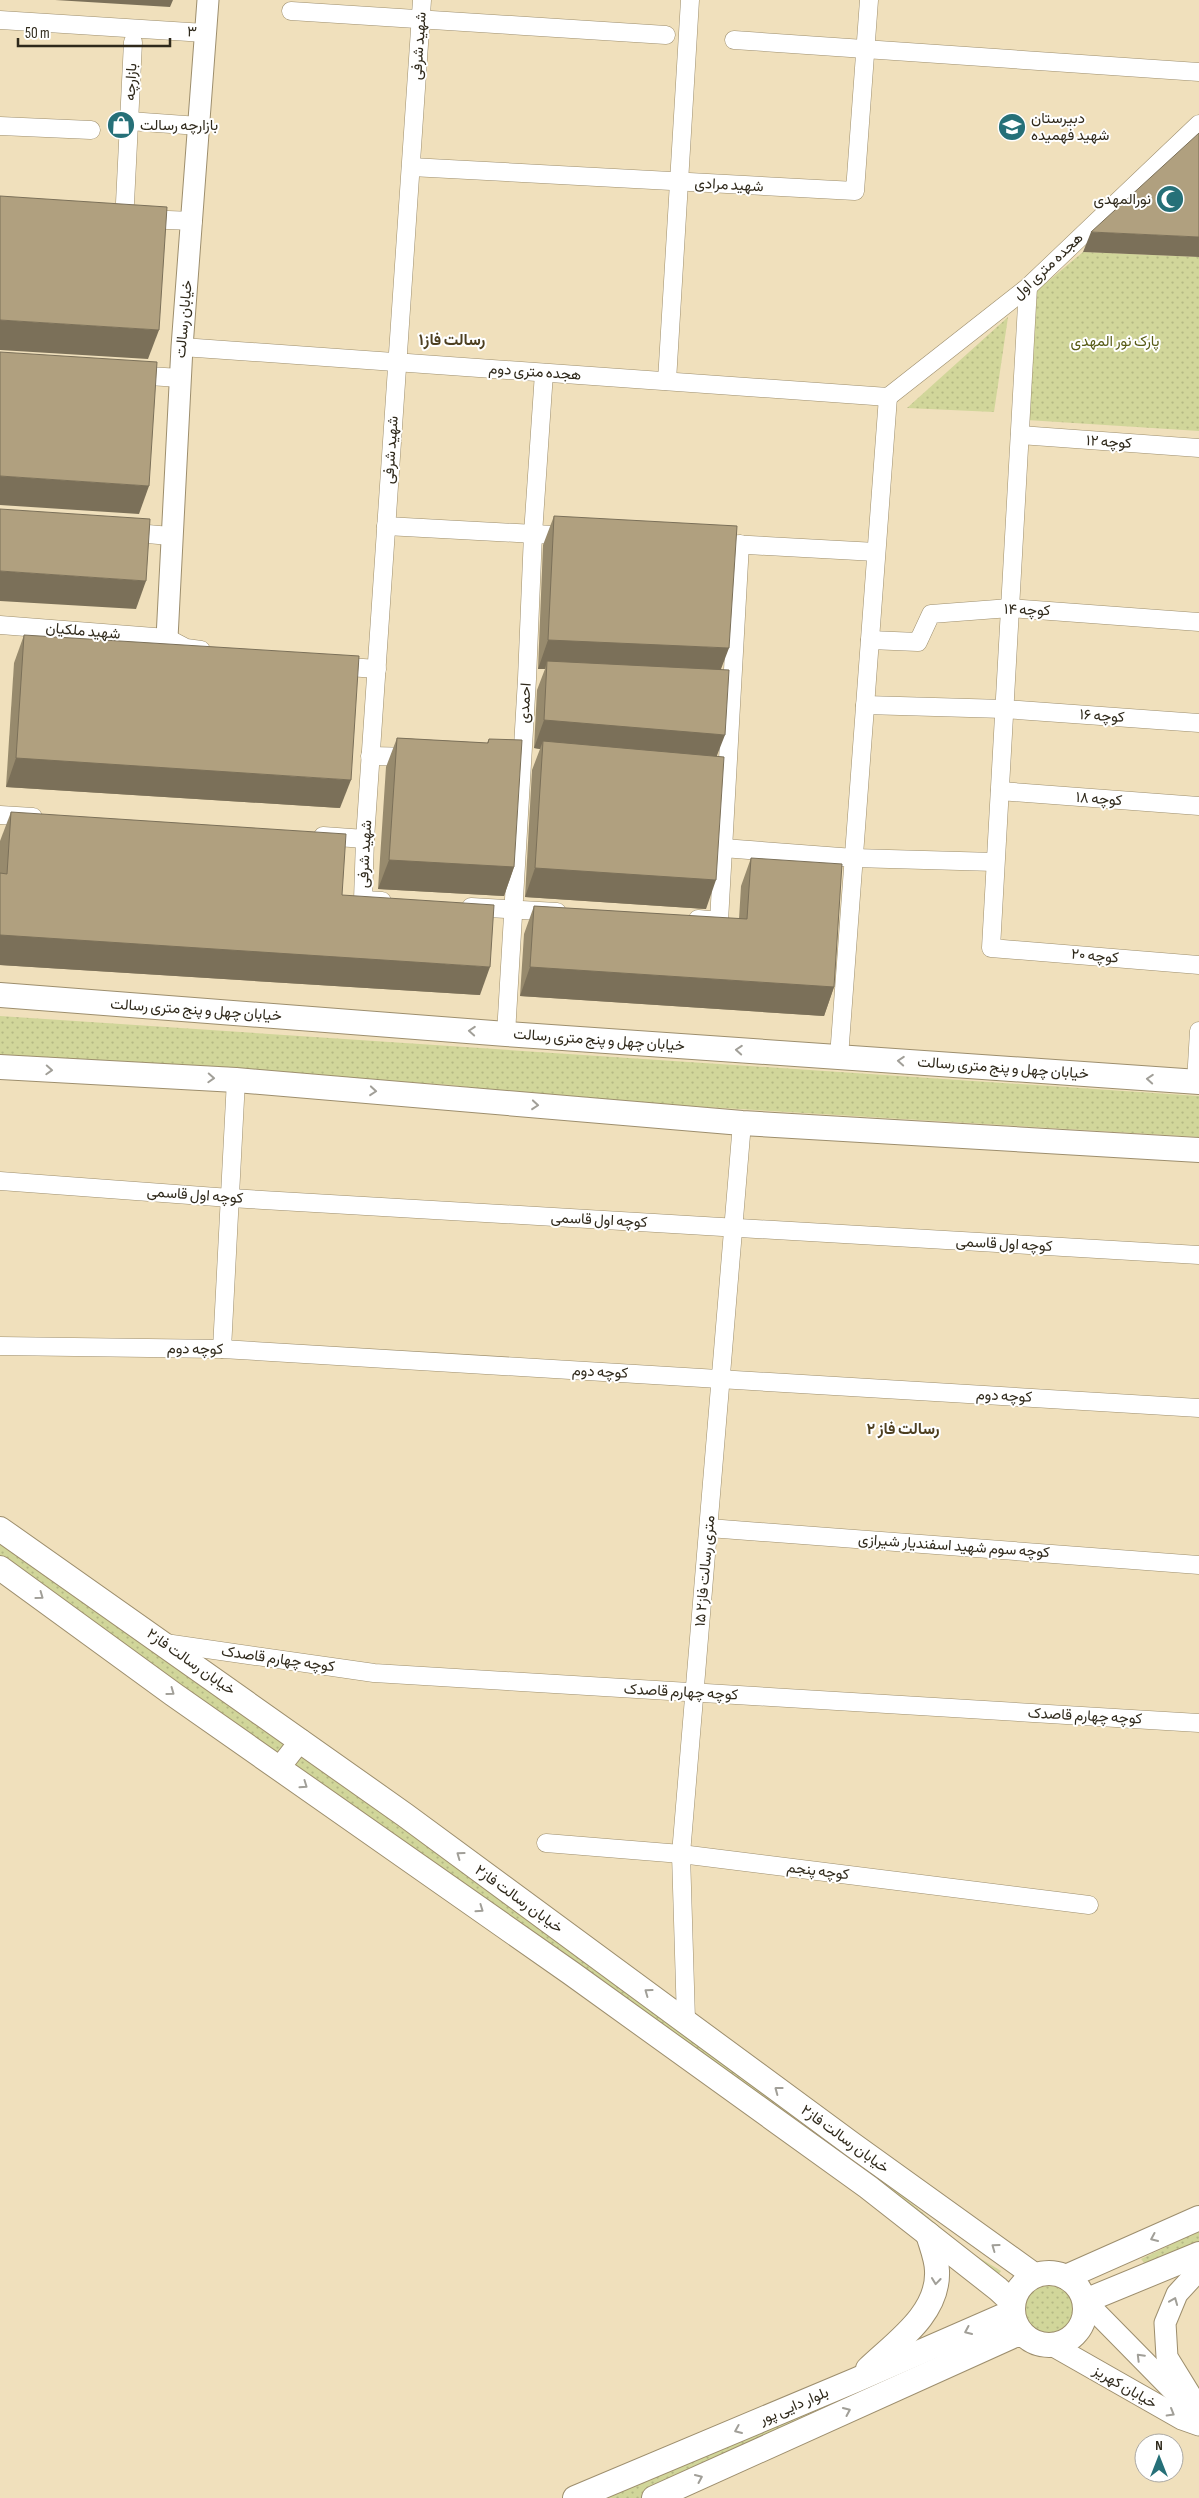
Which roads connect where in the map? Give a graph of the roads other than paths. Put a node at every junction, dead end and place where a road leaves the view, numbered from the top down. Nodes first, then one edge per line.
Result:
1 (208, 0) edge
2 (422, 0) edge
3 (690, 0) edge
4 (869, 0) edge
5 (292, 10) dead end
6 (421, 19) junction
7 (0, 20) edge
8 (205, 33) junction
9 (666, 35) dead end
10 (734, 40) dead end
11 (133, 42) dead end
12 (865, 49) junction
13 (1199, 72) edge
14 (129, 121) junction
15 (1199, 124) edge
16 (0, 126) edge
17 (199, 126) junction
18 (91, 130) dead end
19 (411, 168) junction
20 (679, 182) junction
21 (125, 203) edge
22 (116, 218) edge
23 (193, 222) junction
24 (1028, 287) junction
25 (182, 347) junction
26 (398, 362) junction
27 (544, 373) junction
28 (114, 374) edge
29 (180, 378) junction
30 (667, 381) junction
31 (888, 397) junction
32 (1020, 436) junction
33 (1199, 448) edge
34 (386, 526) junction
35 (104, 531) edge
36 (533, 534) junction
37 (170, 536) junction
38 (592, 537) edge
39 (710, 543) edge
40 (740, 544) junction
41 (876, 552) junction
42 (1010, 608) junction
43 (1199, 622) edge
44 (0, 625) edge
45 (167, 638) junction
46 (870, 640) junction
47 (222, 653) edge
48 (315, 664) edge
49 (377, 669) junction
50 (527, 679) junction
51 (546, 680) edge
52 (712, 687) edge
53 (732, 688) junction
54 (865, 705) junction
55 (1004, 709) junction
56 (1199, 723) edge
57 (370, 756) junction
58 (437, 757) edge
59 (503, 758) edge
60 (522, 758) junction
61 (542, 760) edge
62 (707, 774) edge
63 (727, 775) junction
64 (1000, 791) junction
65 (1199, 806) edge
66 (0, 815) edge
67 (49, 818) edge
68 (306, 835) edge
69 (365, 839) junction
70 (723, 848) junction
71 (854, 858) junction
72 (995, 862) junction
73 (400, 902) edge
74 (457, 906) edge
75 (513, 909) junction
76 (572, 912) edge
77 (680, 918) edge
78 (1199, 965) edge
79 (0, 996) edge
80 (1199, 1031) edge
81 (506, 1034) junction
82 (839, 1057) junction
83 (0, 1067) edge
84 (236, 1080) junction
85 (1198, 1082) edge
86 (742, 1123) junction
87 (1199, 1150) edge
88 (0, 1180) edge
89 (230, 1198) junction
90 (734, 1228) junction
91 (1199, 1255) edge
92 (0, 1346) edge
93 (222, 1349) junction
94 (721, 1379) junction
95 (1199, 1408) edge
96 (708, 1528) junction
97 (0, 1529) edge
98 (1199, 1565) edge
99 (0, 1568) edge
100 (165, 1643) junction
101 (695, 1692) junction
102 (1199, 1723) edge
103 (301, 1740) junction
104 (279, 1768) junction
105 (546, 1843) dead end
106 (681, 1854) junction
107 (1089, 1905) dead end
108 (686, 2020) junction
109 (1199, 2218) edge
110 (928, 2234) junction
111 (1199, 2254) edge
112 (1199, 2270) edge
113 (1034, 2275) junction
114 (1066, 2277) junction
115 (1085, 2301) junction
116 (1012, 2307) junction
117 (1023, 2335) junction
118 (1052, 2345) junction
119 (856, 2380) junction
120 (1199, 2409) edge
121 (1199, 2417) edge
122 (1199, 2425) edge
123 (575, 2498) edge
124 (654, 2498) edge

1 - 8 street, خیابان رسالت
2 - 6 street, شهید شرفی
3 - 20 street
4 - 12 street, شهید مرادی
5 - 6 street
6 - 9 street
6 - 19 street, شهید شرفی
7 - 8 street, ۳
8 - 17 street, خیابان رسالت
10 - 12 street
11 - 14 street, بازارچه
12 - 13 street
12 - 20 street, شهید مرادی
14 - 17 street, بازارچه
14 - 21 street, بازارچه
15 - 24 street, هجده متری اول
16 - 18 street
17 - 23 street, خیابان رسالت
19 - 20 street, شهید مرادی
19 - 26 street, شهید شرفی
20 - 30 street
22 - 23 street
23 - 25 street, خیابان رسالت
24 - 31 street, هجده متری اول
24 - 32 street
25 - 26 street, هجده متری دوم
25 - 29 street, خیابان رسالت
26 - 27 street, هجده متری دوم
26 - 34 street, شهید شرفی
27 - 30 street, هجده متری دوم
27 - 36 street, احمدی
28 - 29 street
29 - 37 street, خیابان رسالت
30 - 31 street, هجده متری دوم
31 - 41 street
32 - 33 street, ۱۲ کوچه
32 - 42 street
34 - 36 street
34 - 49 street, شهید شرفی
35 - 37 street
36 - 38 street
36 - 50 street, احمدی
37 - 45 street, خیابان رسالت
39 - 40 street
40 - 41 street
40 - 53 street
41 - 46 street
42 - 43 street, ‍‍ ۱۴ کوچه
42 - 46 street, ‍‍ ۱۴ کوچه
42 - 55 street
44 - 45 street, شهید ملکیان
45 - 47 street
46 - 54 street
48 - 49 street
49 - 57 street, شهید شرفی
50 - 51 street
50 - 60 street, احمدی
52 - 53 street
53 - 63 street
54 - 55 street, ۱۶ کوچه
54 - 71 street
55 - 56 street, ۱۶ کوچه
55 - 64 street
57 - 58 street
57 - 69 street, شهید شرفی
59 - 60 street
60 - 61 street
60 - 75 street, احمدی
62 - 63 street
63 - 70 street
64 - 65 street, ۱۸ کوچه
64 - 72 street
66 - 67 street
68 - 69 street
69 - 73 street, شهید شرفی
70 - 71 street
70 - 77 street
71 - 72 street
71 - 82 street
72 - 78 street, ۲۰ کوچه
74 - 75 street
75 - 76 street
75 - 81 street, احمدی
81 -> 79 main road, خیابان چهل و پنج متری رسالت
80 - 85 street
82 -> 81 main road, خیابان چهل و پنج متری رسالت
85 -> 82 main road, خیابان چهل و پنج متری رسالت
83 -> 84 main road
84 -> 86 main road
84 - 89 street
86 - 87 main road
86 - 90 street, ۱۵ متری رسالت فاز۲
88 - 89 street, کوچه اول قاسمی
89 - 90 street, کوچه اول قاسمی
89 - 93 street
90 - 91 street, کوچه اول قاسمی
90 - 94 street, ۱۵ متری رسالت فاز۲
92 - 93 street, کوچه دوم
93 - 94 street, کوچه دوم
94 - 95 street, کوچه دوم
94 - 96 street, ۱۵ متری رسالت فاز۲
96 - 98 street, کوچه سوم شهید اسفندیار شیرازی
96 - 101 street, ۱۵ متری رسالت فاز۲
97 - 100 main road, خیابان رسالت فاز۲
99 -> 104 main road, خیابان رسالت فاز۲
100 - 101 street, کوچه چهارم قاصدک
100 - 103 main road, خیابان رسالت فاز۲
101 - 102 street, کوچه چهارم قاصدک
101 - 106 street, ۱۵ متری رسالت فاز۲
103 - 104 street
108 -> 103 main road, خیابان رسالت فاز۲
104 -> 110 main road, خیابان رسالت فاز۲
105 - 106 street, کوچه پنجم
106 - 107 street, کوچه پنجم
106 - 108 street, ۱۵ متری رسالت فاز۲
113 -> 108 main road, خیابان رسالت فاز۲
109 -> 114 main road
110 - 116 main road, خیابان رسالت فاز۲
110 -> 119 main road
111 - 115 main road
120 -> 112 street
113 - 114 main road
113 - 116 main road
114 - 115 main road
115 - 118 main road
121 -> 115 street, خیابان کهریز
116 - 117 main road
116 -> 119 main road, بلوار دایی پور
117 - 118 main road
124 -> 117 main road, بلوار دایی پور
118 -> 122 street, خیابان کهریز
119 -> 123 main road, بلوار دایی پور

